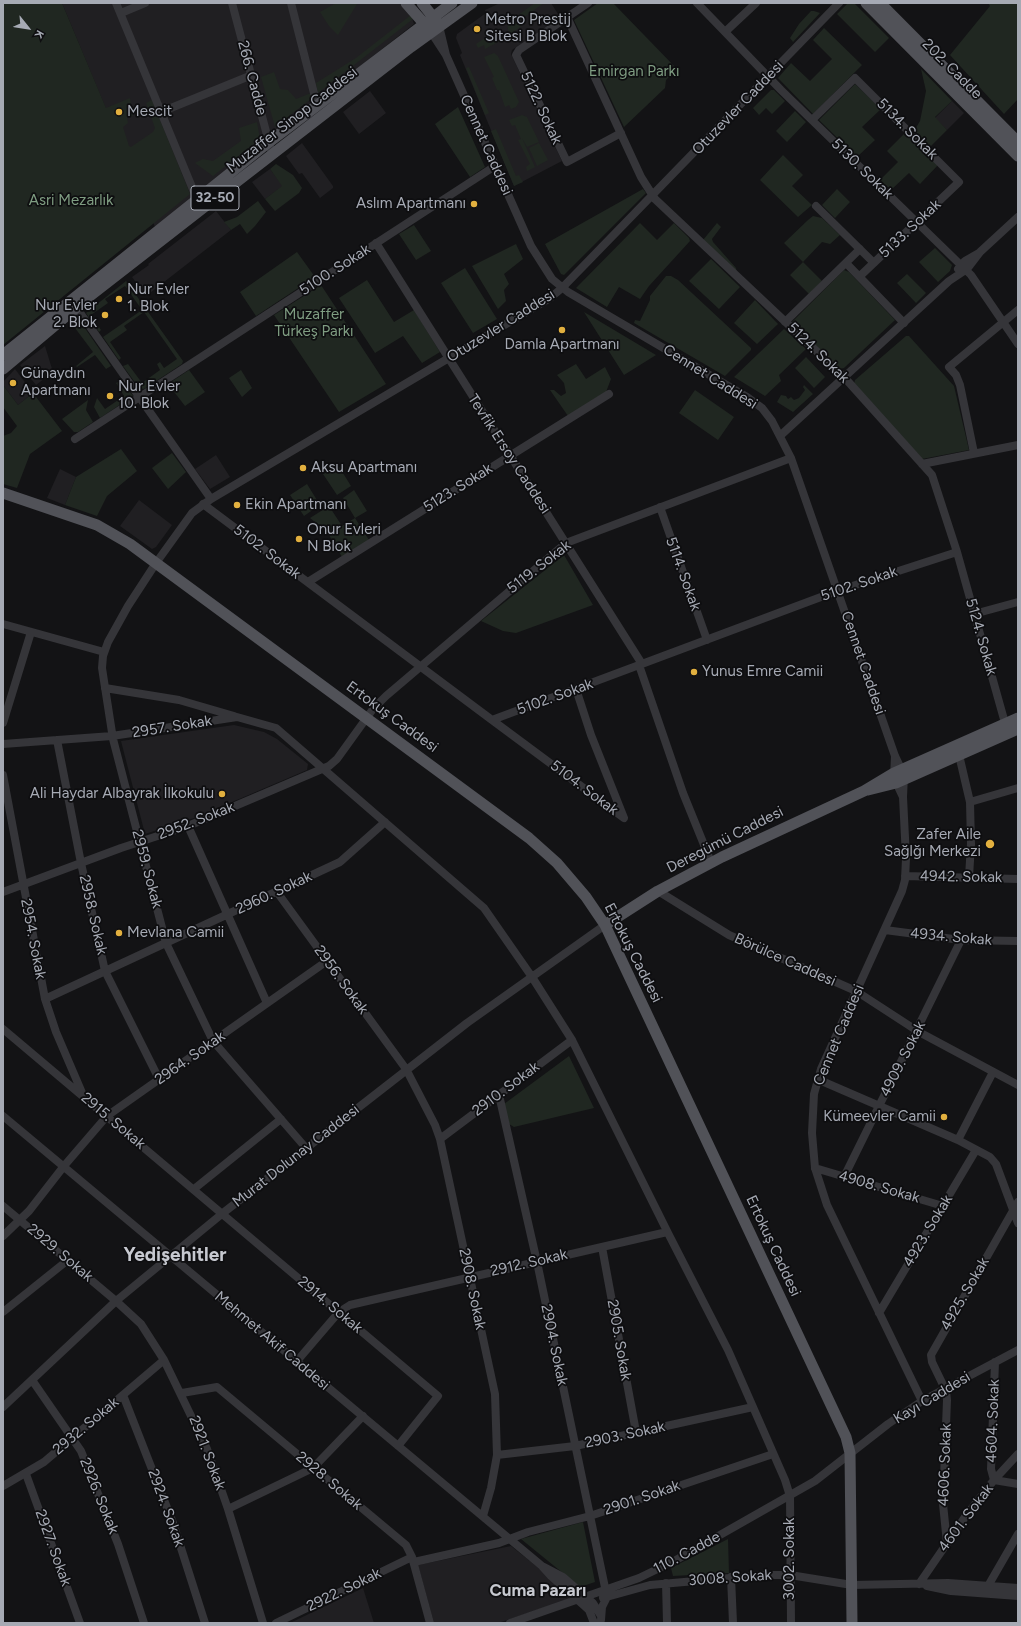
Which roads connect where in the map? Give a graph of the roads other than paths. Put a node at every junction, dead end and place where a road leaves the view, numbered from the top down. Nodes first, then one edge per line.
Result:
1 (116, 3) edge
2 (145, 3) edge
3 (232, 3) edge
4 (291, 3) edge
5 (406, 3) edge
6 (422, 3) edge
7 (452, 3) edge
8 (472, 3) edge
9 (588, 3) edge
10 (697, 3) edge
11 (756, 3) edge
12 (840, 3) edge
13 (866, 3) edge
14 (880, 3) edge
15 (121, 14) junction
16 (567, 17) junction
17 (432, 24) junction
18 (725, 32) junction
19 (252, 75) junction
20 (769, 77) junction
21 (317, 105) junction
22 (161, 112) junction
23 (812, 120) junction
24 (621, 133) junction
25 (269, 142) junction
26 (1018, 142) edge
27 (272, 154) junction
28 (1018, 156) edge
29 (495, 166) junction
30 (959, 182) joint
31 (652, 196) junction
32 (200, 204) junction
33 (816, 206) dead end
34 (1018, 217) edge
35 (917, 223) junction
36 (376, 243) junction
37 (860, 249) junction
38 (846, 263) junction
39 (874, 263) junction
40 (963, 268) junction
41 (860, 276) junction
42 (562, 288) junction
43 (76, 308) junction
44 (1018, 310) edge
45 (785, 322) junction
46 (1004, 322) junction
47 (904, 323) junction
48 (1018, 344) edge
49 (3, 356) edge
50 (448, 358) junction
51 (3, 369) edge
52 (844, 377) junction
53 (609, 394) dead end
54 (139, 397) junction
55 (781, 436) junction
56 (75, 439) dead end
57 (1018, 445) edge
58 (974, 453) junction
59 (510, 456) junction
60 (791, 458) junction
61 (922, 464) junction
62 (3, 493) edge
63 (211, 499) junction
64 (203, 504) junction
65 (660, 507) junction
66 (566, 543) junction
67 (957, 552) junction
68 (156, 562) junction
69 (308, 582) junction
70 (838, 591) junction
71 (1018, 602) edge
72 (974, 614) junction
73 (3, 624) edge
74 (31, 632) junction
75 (707, 640) junction
76 (104, 652) junction
77 (641, 665) junction
78 (420, 666) junction
79 (105, 688) junction
80 (576, 689) junction
81 (237, 717) junction
82 (367, 717) junction
83 (1018, 718) edge
84 (492, 720) junction
85 (3, 723) edge
86 (1005, 723) junction
87 (1018, 729) edge
88 (112, 736) junction
89 (57, 740) junction
90 (3, 744) edge
91 (959, 755) junction
92 (324, 769) junction
93 (3, 775) edge
94 (899, 776) junction
95 (1018, 788) edge
96 (970, 802) junction
97 (385, 822) junction
98 (188, 826) junction
99 (140, 842) junction
100 (711, 862) junction
101 (81, 863) junction
102 (905, 876) junction
103 (968, 877) junction
104 (1018, 879) edge
105 (23, 885) junction
106 (658, 891) junction
107 (3, 892) edge
108 (277, 892) junction
109 (227, 914) junction
110 (605, 925) junction
111 (885, 930) junction
112 (961, 940) junction
113 (1018, 941) edge
114 (166, 943) junction
115 (327, 961) junction
116 (106, 971) junction
117 (532, 977) junction
118 (856, 991) junction
119 (44, 999) junction
120 (267, 1003) junction
121 (3, 1029) edge
122 (917, 1031) junction
123 (572, 1040) junction
124 (213, 1041) junction
125 (406, 1069) junction
126 (994, 1072) junction
127 (159, 1079) junction
128 (818, 1079) junction
129 (1018, 1085) edge
130 (499, 1095) junction
131 (84, 1097) junction
132 (880, 1106) junction
133 (3, 1116) edge
134 (107, 1116) junction
135 (281, 1119) junction
136 (440, 1139) junction
137 (958, 1140) junction
138 (306, 1148) junction
139 (976, 1150) junction
140 (64, 1166) junction
141 (815, 1168) junction
142 (844, 1177) junction
143 (194, 1189) junction
144 (1018, 1202) edge
145 (3, 1206) edge
146 (943, 1206) junction
147 (223, 1213) junction
148 (1016, 1216) edge
149 (21, 1221) junction
150 (667, 1232) junction
151 (3, 1236) edge
152 (602, 1246) junction
153 (171, 1256) junction
154 (68, 1260) junction
155 (537, 1262) junction
156 (470, 1277) junction
157 (116, 1301) junction
158 (3, 1312) edge
159 (339, 1312) junction
160 (879, 1313) junction
161 (1018, 1350) edge
162 (164, 1360) junction
163 (297, 1361) junction
164 (995, 1362) junction
165 (32, 1380) junction
166 (945, 1388) junction
167 (182, 1393) junction
168 (123, 1395) junction
169 (922, 1401) junction
170 (3, 1407) edge
171 (753, 1407) junction
172 (363, 1416) junction
173 (636, 1432) junction
174 (73, 1437) junction
175 (398, 1446) junction
176 (575, 1446) junction
177 (850, 1453) junction
178 (774, 1454) junction
179 (1018, 1454) edge
180 (497, 1455) junction
181 (313, 1468) junction
182 (26, 1474) junction
183 (994, 1480) junction
184 (1018, 1484) edge
185 (3, 1486) edge
186 (790, 1496) junction
187 (228, 1509) junction
188 (483, 1516) junction
189 (590, 1516) junction
190 (1018, 1534) edge
191 (510, 1539) junction
192 (947, 1543) junction
193 (413, 1559) junction
194 (542, 1566) junction
195 (790, 1575) junction
196 (731, 1577) junction
197 (666, 1583) junction
198 (919, 1584) junction
199 (852, 1585) junction
200 (988, 1586) junction
201 (1018, 1588) edge
202 (606, 1593) junction
203 (1018, 1596) edge
204 (586, 1597) junction
205 (578, 1600) junction
206 (599, 1622) edge
207 (80, 1623) edge
208 (144, 1623) edge
209 (205, 1623) edge
210 (263, 1623) edge
211 (276, 1623) edge
212 (430, 1623) edge
213 (510, 1623) edge
214 (667, 1623) edge
215 (733, 1623) edge
216 (791, 1623) edge
217 (852, 1623) edge

1 - 15 street
2 - 15 street
3 - 19 street, 266. Cadde
4 - 21 street
5 - 17 main road
6 - 17 main road
7 - 17 main road, Muzaffer Sinop Caddesi / 32-50
8 - 17 main road, Muzaffer Sinop Caddesi / 32-50
9 - 16 street
10 - 18 street, 5130. Sokak
11 - 18 street
12 - 20 street, Otuzevler Caddesi
13 - 28 main road, 202. Cadde
14 - 26 main road, 202. Cadde
15 - 22 street
16 - 24 street, 5124. Sokak
16 - 24 street, 5122. Sokak
17 - 21 main road, Muzaffer Sinop Caddesi / 32-50
17 - 27 main road, Muzaffer Sinop Caddesi / 32-50
17 - 29 street, Cennet Caddesi
18 - 20 street, 5130. Sokak
19 - 22 street
19 - 25 street, 266. Cadde
20 - 23 street, 5130. Sokak
20 - 31 street, Otuzevler Caddesi
21 - 25 main road, Muzaffer Sinop Caddesi / 32-50
22 - 32 street
23 - 30 street, 5134. Sokak
23 - 35 street, 5130. Sokak
24 - 31 street, 5124. Sokak
25 - 27 street, 266. Cadde
25 - 32 main road, Muzaffer Sinop Caddesi / 32-50
27 - 32 main road, Muzaffer Sinop Caddesi / 32-50
29 - 36 street, 5100. Sokak
29 - 42 street, Cennet Caddesi
30 - 35 street, 5133. Sokak
31 - 42 street, Otuzevler Caddesi
31 - 45 street, 5124. Sokak
32 - 43 main road, Muzaffer Sinop Caddesi / 32-50
32 - 49 main road, Muzaffer Sinop Caddesi / 32-50
33 - 37 street
34 - 40 street
35 - 39 street, 5133. Sokak
35 - 40 street, 5130. Sokak
36 - 50 street, Tevfik Ersoy Caddesi
36 - 54 street, 5100. Sokak
37 - 38 street
37 - 39 street
38 - 41 street
38 - 45 street
39 - 41 street, 5133. Sokak
40 - 46 street, 5130. Sokak
40 - 47 street
41 - 47 street
42 - 50 street, Otuzevler Caddesi
42 - 55 street, Cennet Caddesi
43 - 51 main road, Muzaffer Sinop Caddesi / 32-50
43 - 54 street
44 - 46 street
45 - 52 street, 5124. Sokak
46 - 48 street, 5130. Sokak
46 - 58 street
47 - 52 street
50 - 59 street, Tevfik Ersoy Caddesi
50 - 63 street, Otuzevler Caddesi
52 - 55 street
52 - 61 street, 5124. Sokak
53 - 59 street, 5123. Sokak
54 - 56 street, 5100. Sokak
54 - 63 street
55 - 60 street, Cennet Caddesi
57 - 58 street
58 - 61 street
59 - 66 street, Tevfik Ersoy Caddesi
59 - 69 street, 5123. Sokak
60 - 65 street, 5119. Sokak
60 - 70 street, Cennet Caddesi
61 - 67 street, 5124. Sokak
62 - 68 main road, Ertokuş Caddesi
63 - 64 street, Otuzevler Caddesi
64 - 68 street, Otuzevler Caddesi
64 - 69 street, 5102. Sokak
65 - 66 street, 5119. Sokak
65 - 75 street, 5114. Sokak
66 - 77 street, Tevfik Ersoy Caddesi
66 - 78 street, 5119. Sokak
67 - 70 street, 5102. Sokak
67 - 72 street, 5124. Sokak
68 - 76 street, 2959. Sokak
68 - 82 main road, Ertokuş Caddesi
69 - 78 street, 5102. Sokak
70 - 75 street, 5102. Sokak
70 - 94 street, Cennet Caddesi
71 - 72 street
72 - 86 street, 5124. Sokak
73 - 74 street
74 - 76 street
74 - 85 street
75 - 77 street, 5102. Sokak
76 - 79 street, 2959. Sokak
77 - 80 street, 5102. Sokak
77 - 100 street, Tevfik Ersoy Caddesi
78 - 82 street, 5119. Sokak
78 - 84 street, 5102. Sokak
79 - 81 street
79 - 88 street, 2959. Sokak
80 - 84 street, 5102. Sokak
80 - 84 street, 5104. Sokak
81 - 88 street, 2957. Sokak
81 - 92 street, 2957. Sokak
82 - 92 street, 2952. Sokak
82 - 110 main road, Ertokuş Caddesi
83 - 86 main road, Deregümü Caddesi
86 - 94 main road, Deregümü Caddesi
87 - 91 main road, Deregümü Caddesi
88 - 89 street, 2957. Sokak
88 - 99 street, 2959. Sokak
89 - 90 street, 2957. Sokak
89 - 101 street, 2958. Sokak
91 - 94 main road, Deregümü Caddesi
91 - 96 street
92 - 97 street, 2957. Sokak
92 - 98 street, 2952. Sokak
93 - 105 street, 2954. Sokak
94 - 100 main road, Deregümü Caddesi
94 - 102 street, Cennet Caddesi
95 - 96 street
96 - 103 street
97 - 108 street, 2960. Sokak
97 - 117 street, 2957. Sokak
98 - 99 street, 2952. Sokak
98 - 109 street
99 - 101 street, 2952. Sokak
99 - 114 street, 2959. Sokak
100 - 106 main road, Deregümü Caddesi
101 - 105 street, 2952. Sokak
101 - 116 street, 2958. Sokak
102 - 103 street, 4942. Sokak
102 - 111 street, Cennet Caddesi
103 - 104 street, 4942. Sokak
105 - 107 street, 2952. Sokak
105 - 119 street, 2954. Sokak
106 - 110 main road, Deregümü Caddesi
106 - 118 street, Börülce Caddesi
108 - 109 street, 2960. Sokak
108 - 115 street, 2956. Sokak
109 - 114 street, 2960. Sokak
109 - 120 street
110 - 117 street, Murat Dolunay Caddesi
110 - 177 main road, Ertokuş Caddesi
111 - 112 street, 4934. Sokak
111 - 118 street, Cennet Caddesi
112 - 113 street, 4934. Sokak
112 - 122 street, 4909. Sokak
114 - 116 street, 2960. Sokak
114 - 124 street, 2959. Sokak
115 - 120 street, 2964. Sokak
115 - 125 street, 2956. Sokak
116 - 119 street, 2960. Sokak
116 - 127 street, 2958. Sokak
117 - 123 street, 2957. Sokak
117 - 125 street, Murat Dolunay Caddesi
118 - 122 street, Börülce Caddesi
118 - 128 street, Cennet Caddesi
119 - 131 street, 2954. Sokak
120 - 124 street, 2964. Sokak
121 - 131 street, 2915. Sokak
122 - 126 street, Börülce Caddesi
122 - 132 street, 4909. Sokak
123 - 130 street, 2910. Sokak
123 - 150 street, 2957. Sokak
124 - 127 street, 2964. Sokak
124 - 135 street, 2959. Sokak
125 - 136 street, 2908. Sokak
125 - 138 street, Murat Dolunay Caddesi
126 - 129 street, Börülce Caddesi
126 - 137 street
127 - 134 street, 2964. Sokak
128 - 132 street
128 - 141 street, Cennet Caddesi
130 - 136 street, 2910. Sokak
130 - 155 street, 2904. Sokak
131 - 134 street, 2915. Sokak
132 - 137 street
132 - 142 street, 4909. Sokak
133 - 140 street, Mehmet Akif Caddesi
134 - 140 street, 2964. Sokak
134 - 143 street, 2915. Sokak
135 - 138 street, 2959. Sokak
135 - 143 street
136 - 156 street, 2908. Sokak
137 - 139 street
138 - 147 street, Murat Dolunay Caddesi
139 - 146 street, 4923. Sokak
139 - 148 street
140 - 149 street, 2964. Sokak
140 - 153 street, Mehmet Akif Caddesi
141 - 142 street, 4908. Sokak
141 - 160 street, Cennet Caddesi
142 - 146 street, 4908. Sokak
143 - 147 street, 2915. Sokak
144 - 148 street, 4925. Sokak
145 - 149 street, 2929. Sokak
146 - 160 street, 4923. Sokak
147 - 153 street, Murat Dolunay Caddesi
147 - 159 street, 2914. Sokak
148 - 166 street, 4925. Sokak
149 - 151 street, 2964. Sokak
149 - 154 street, 2929. Sokak
150 - 152 street, 2912. Sokak
150 - 171 street, 2957. Sokak
152 - 155 street, 2912. Sokak
152 - 173 street, 2905. Sokak
153 - 157 street, Murat Dolunay Caddesi
153 - 163 street, Mehmet Akif Caddesi
154 - 157 street, 2929. Sokak
154 - 158 street
155 - 156 street, 2912. Sokak
155 - 176 street, 2904. Sokak
156 - 159 street, 2912. Sokak
156 - 180 street, 2908. Sokak
157 - 162 street, 2921. Sokak
157 - 165 street, Murat Dolunay Caddesi
159 - 163 street, 2912. Sokak
159 - 175 street, 2914. Sokak
160 - 169 street, Cennet Caddesi
161 - 164 street, Kayı Caddesi
162 - 167 street, 2921. Sokak
162 - 168 street, 2932. Sokak
163 - 172 street, Mehmet Akif Caddesi
164 - 166 street, Kayı Caddesi
164 - 183 street, 4604. Sokak
165 - 170 street, Murat Dolunay Caddesi
165 - 174 street, 2926. Sokak
166 - 169 street, Kayı Caddesi
166 - 192 street, 4606. Sokak
167 - 181 street, 2928. Sokak
167 - 187 street, 2921. Sokak
168 - 174 street, 2932. Sokak
168 - 209 street, 2924. Sokak
169 - 177 street, Kayı Caddesi
171 - 173 street, 2903. Sokak
171 - 178 street, 2957. Sokak
172 - 175 street, Mehmet Akif Caddesi
172 - 181 street
173 - 176 street, 2903. Sokak
174 - 182 street, 2932. Sokak
174 - 208 street, 2926. Sokak
175 - 188 street, Mehmet Akif Caddesi
176 - 180 street, 2903. Sokak
176 - 189 street, 2904. Sokak
177 - 186 street, 110. Cadde
177 - 199 main road, Ertokuş Caddesi
178 - 186 street, 2957. Sokak
178 - 189 street, 2901. Sokak
179 - 183 street, 4601. Sokak
180 - 188 street, 2908. Sokak
181 - 187 street
181 - 193 street, 2928. Sokak
182 - 185 street, 2932. Sokak
182 - 207 street, 2927. Sokak
183 - 184 street
183 - 192 street, 4601. Sokak
186 - 195 street, 3002. Sokak
186 - 202 street, 110. Cadde
187 - 210 street, 2921. Sokak
188 - 191 street, Mehmet Akif Caddesi
189 - 191 street, 2901. Sokak
189 - 202 street, 2904. Sokak
190 - 200 street
191 - 193 street, 2922. Sokak
191 - 194 street, Mehmet Akif Caddesi
192 - 198 street, 4601. Sokak
193 - 211 street, 2922. Sokak
193 - 212 street, 2928. Sokak
194 - 204 street, Mehmet Akif Caddesi
194 - 205 street, Mehmet Akif Caddesi
195 - 196 street, 3008. Sokak
195 - 199 street, 3008. Sokak
195 - 216 street, 3002. Sokak
196 - 197 street, 3008. Sokak
196 - 215 street
197 - 202 street, 3008. Sokak
197 - 214 street
198 - 199 street, 3008. Sokak
198 - 200 street
198 - 203 street
199 - 217 main road, Ertokuş Caddesi
200 - 201 street
202 - 204 street, 110. Cadde
202 - 206 street
204 - 205 street, 110. Cadde
204 - 206 street, Mehmet Akif Caddesi
205 - 206 street, Mehmet Akif Caddesi
205 - 213 street, 110. Cadde

